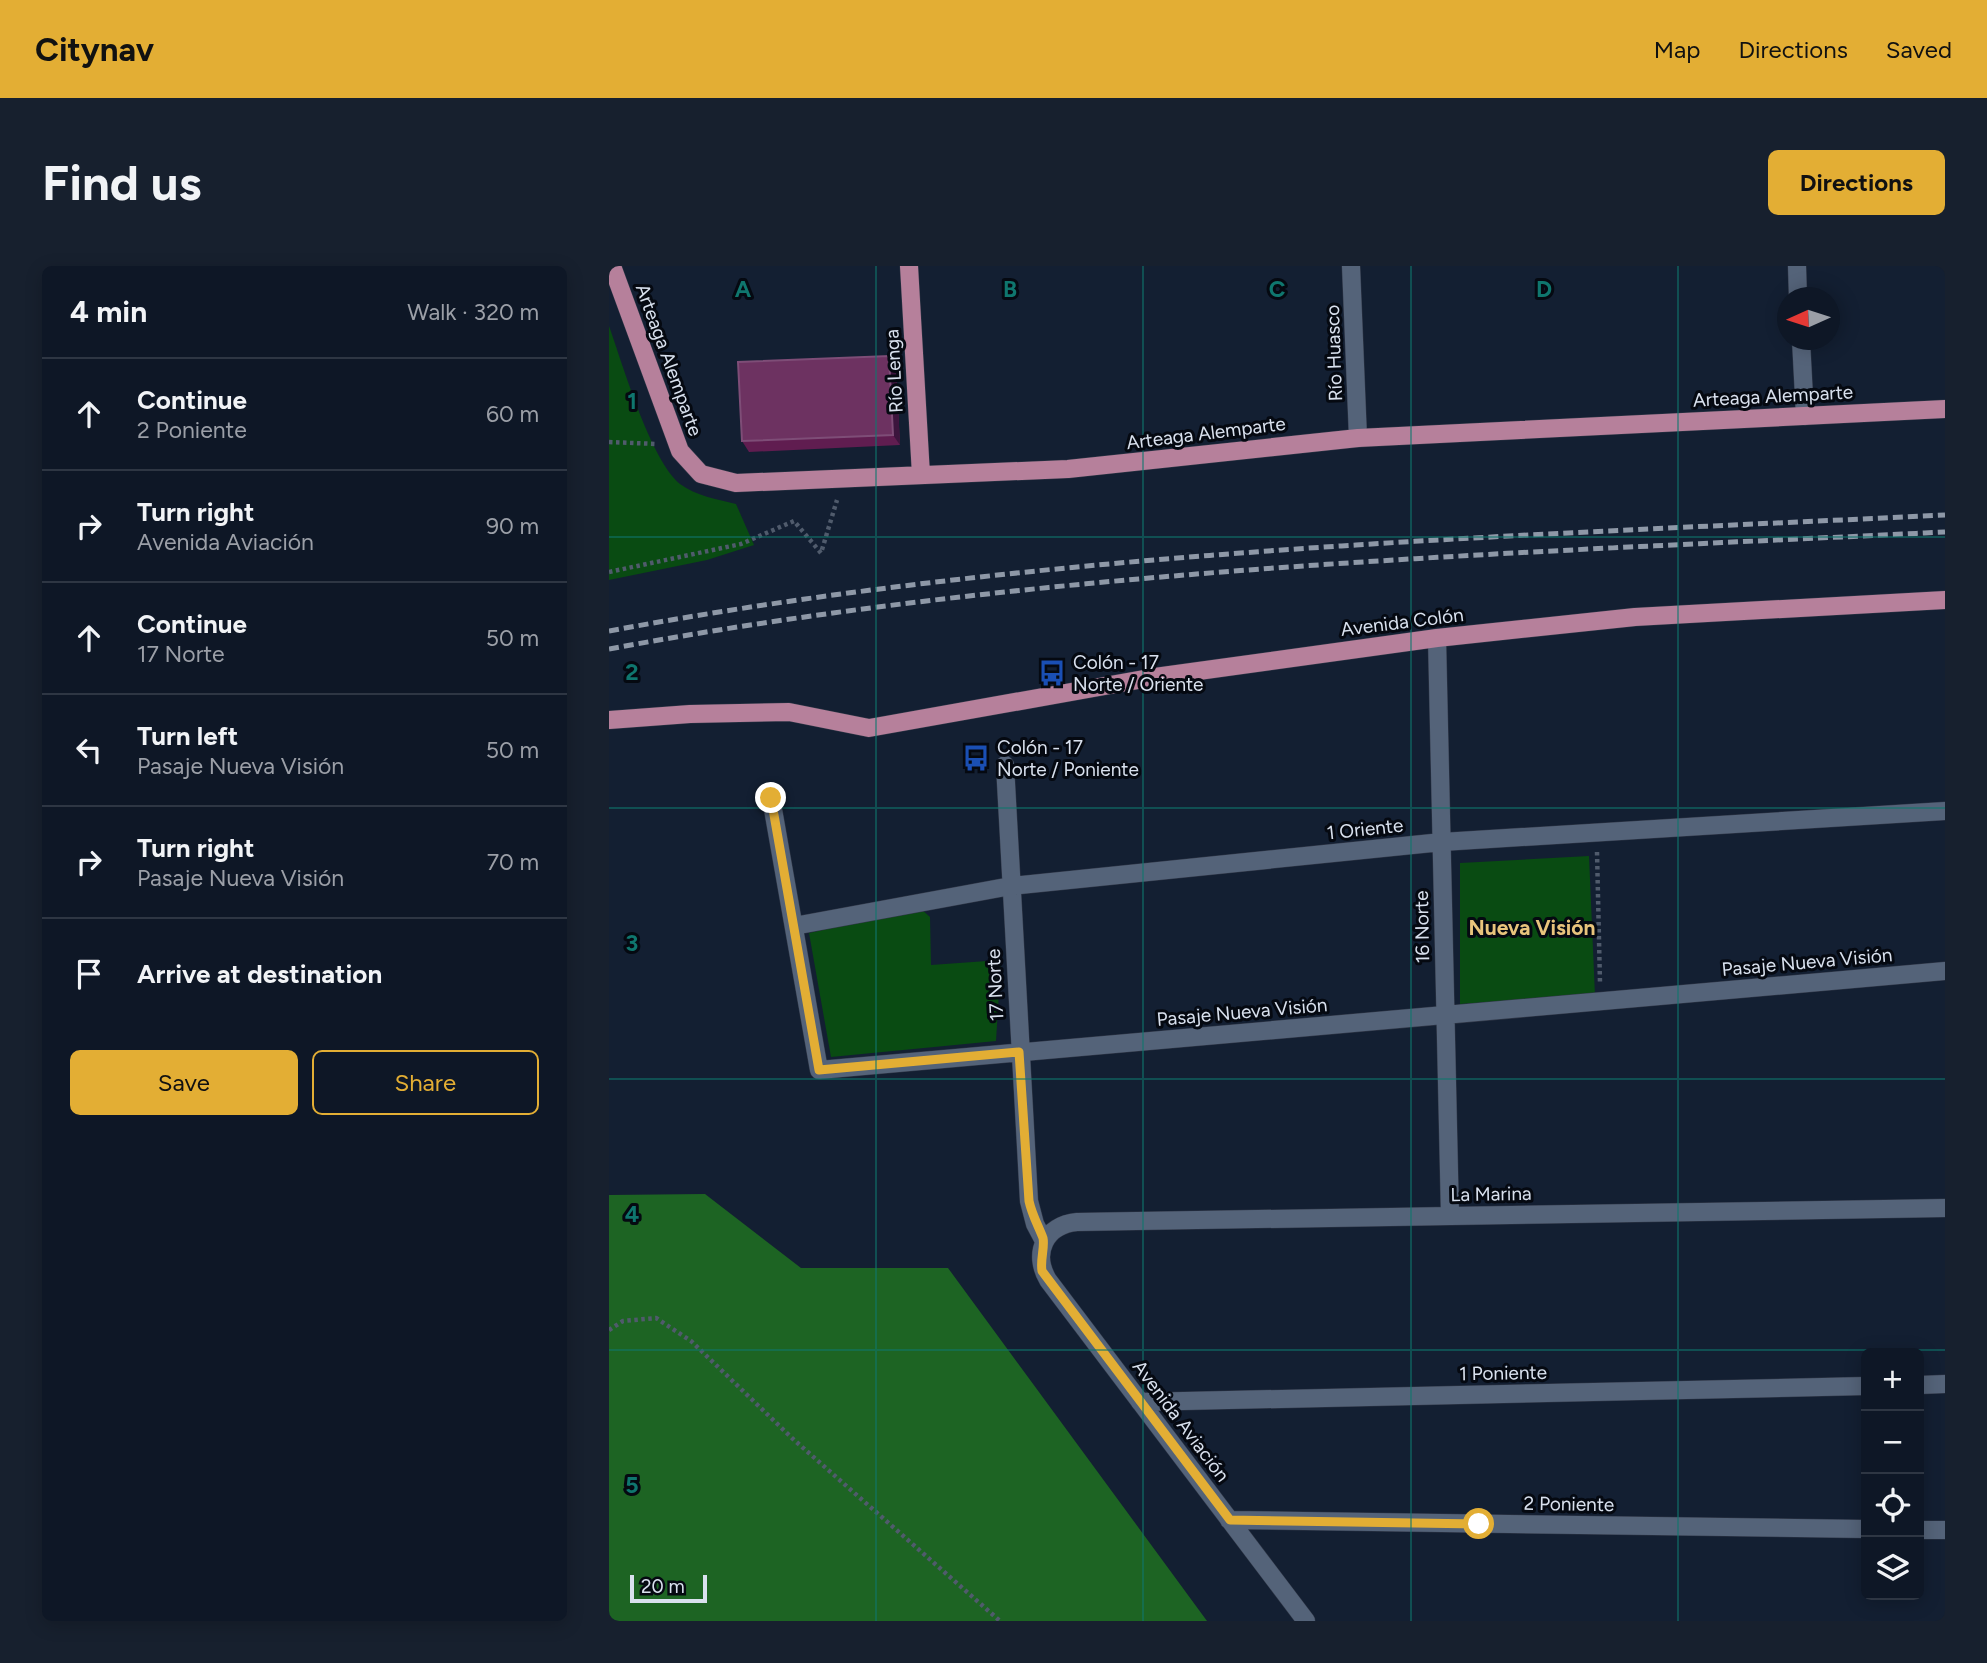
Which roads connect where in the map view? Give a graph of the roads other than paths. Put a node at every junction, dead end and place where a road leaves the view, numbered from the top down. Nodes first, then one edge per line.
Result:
1 (612, 266) edge
2 (909, 266) edge
3 (1351, 266) edge
4 (1797, 266) edge
5 (1798, 287) edge
6 (1802, 350) edge
7 (1945, 409) edge
8 (1805, 416) junction
9 (1358, 438) junction
10 (921, 475) junction
11 (1945, 600) edge
12 (1437, 638) junction
13 (609, 720) edge
14 (1005, 765) dead end
15 (771, 798) dead end
16 (1945, 811) edge
17 (1442, 842) junction
18 (1011, 886) junction
19 (794, 926) junction
20 (1945, 971) edge
21 (1444, 1015) junction
22 (1019, 1052) junction
23 (1945, 1208) edge
24 (1450, 1216) junction
25 (1044, 1241) junction
26 (1924, 1384) edge
27 (1945, 1384) edge
28 (1861, 1386) edge
29 (1140, 1402) junction
30 (1230, 1520) junction
31 (1861, 1529) edge
32 (1924, 1530) edge
33 (1945, 1530) edge
34 (1306, 1621) edge

1 - 10 main road, Arteaga Alemparte
2 - 10 main road, Río Lenga
3 - 9 street, Río Huasco
4 - 5 street
6 - 8 street
7 - 8 main road, Arteaga Alemparte
8 - 9 main road, Arteaga Alemparte
9 - 10 main road, Arteaga Alemparte
11 - 12 main road, Avenida Colón
12 - 13 main road, Avenida Colón
12 - 17 street, 16 Norte
14 - 18 street, 17 Norte
15 - 19 street, Pasaje Nueva Visión
16 - 17 street, 1 Oriente
17 - 18 street, 1 Oriente
17 - 21 street, 16 Norte
18 - 19 street, 1 Oriente
18 - 22 street, 17 Norte
19 - 22 street, Pasaje Nueva Visión
20 - 21 street, Pasaje Nueva Visión
21 - 22 street, Pasaje Nueva Visión
21 - 24 street, 16 Norte
22 - 25 street, 17 Norte
23 - 24 street, La Marina
24 - 25 street, La Marina
25 - 29 street, Avenida Aviación
26 - 27 street
28 - 29 street, 1 Poniente
29 - 30 street, Avenida Aviación
30 - 31 street, 2 Poniente
30 - 34 street, Avenida Aviación
32 - 33 street

